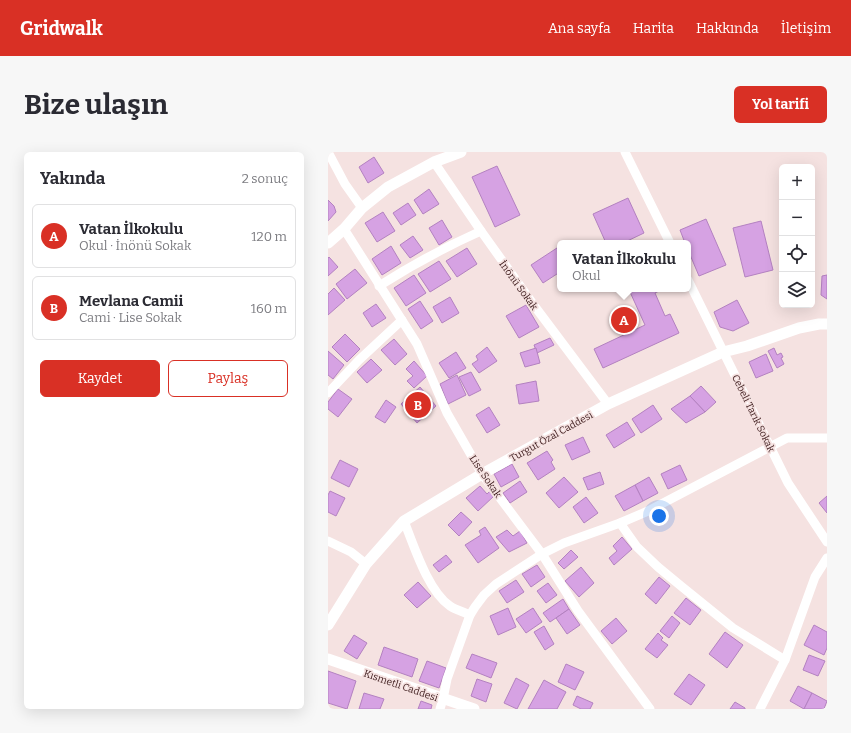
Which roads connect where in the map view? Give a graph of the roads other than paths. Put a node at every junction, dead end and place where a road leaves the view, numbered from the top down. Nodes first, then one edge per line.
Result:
1 (328, 152) edge
2 (461, 152) edge
3 (625, 152) edge
4 (434, 162) junction
5 (362, 208) junction
6 (344, 229) junction
7 (481, 231) junction
8 (669, 240) edge
9 (328, 243) edge
10 (379, 286) junction
11 (691, 286) edge
12 (402, 320) junction
13 (827, 324) edge
14 (723, 352) junction
15 (328, 392) edge
16 (608, 404) junction
17 (827, 438) edge
18 (770, 446) junction
19 (482, 474) junction
20 (404, 521) junction
21 (620, 523) junction
22 (328, 541) edge
23 (827, 542) edge
24 (542, 554) junction
25 (827, 558) edge
26 (366, 564) junction
27 (470, 615) junction
28 (328, 625) edge
29 (328, 659) edge
30 (785, 660) junction
31 (441, 704) edge
32 (764, 708) edge
33 (474, 709) edge
34 (650, 709) edge

1 - 5 street
2 - 4 street
3 - 8 street
4 - 5 street
4 - 7 street, İnönü Sokak
5 - 6 street
6 - 9 street
6 - 10 street, Lise Sokak
7 - 10 street
7 - 16 street, İnönü Sokak
10 - 12 street, Lise Sokak
11 - 14 street, Cebeli Tarık Sokak
12 - 15 street
12 - 19 street, Lise Sokak
13 - 14 street, Turgut Özal Caddesi
14 - 16 street, Turgut Özal Caddesi
14 - 18 street, Cebeli Tarık Sokak
16 - 19 street, Turgut Özal Caddesi
17 - 18 street
18 - 21 street
18 - 23 street, Cebeli Tarık Sokak
19 - 20 street, Turgut Özal Caddesi
19 - 24 street, Lise Sokak
20 - 26 street, Turgut Özal Caddesi
20 - 27 street
21 - 24 street
21 - 30 street
22 - 26 street
24 - 27 street
24 - 34 street, Lise Sokak
25 - 30 street
26 - 28 street, Turgut Özal Caddesi
27 - 31 street
29 - 31 street, Kısmetli Caddesi
30 - 32 street
31 - 33 street, Kısmetli Caddesi

